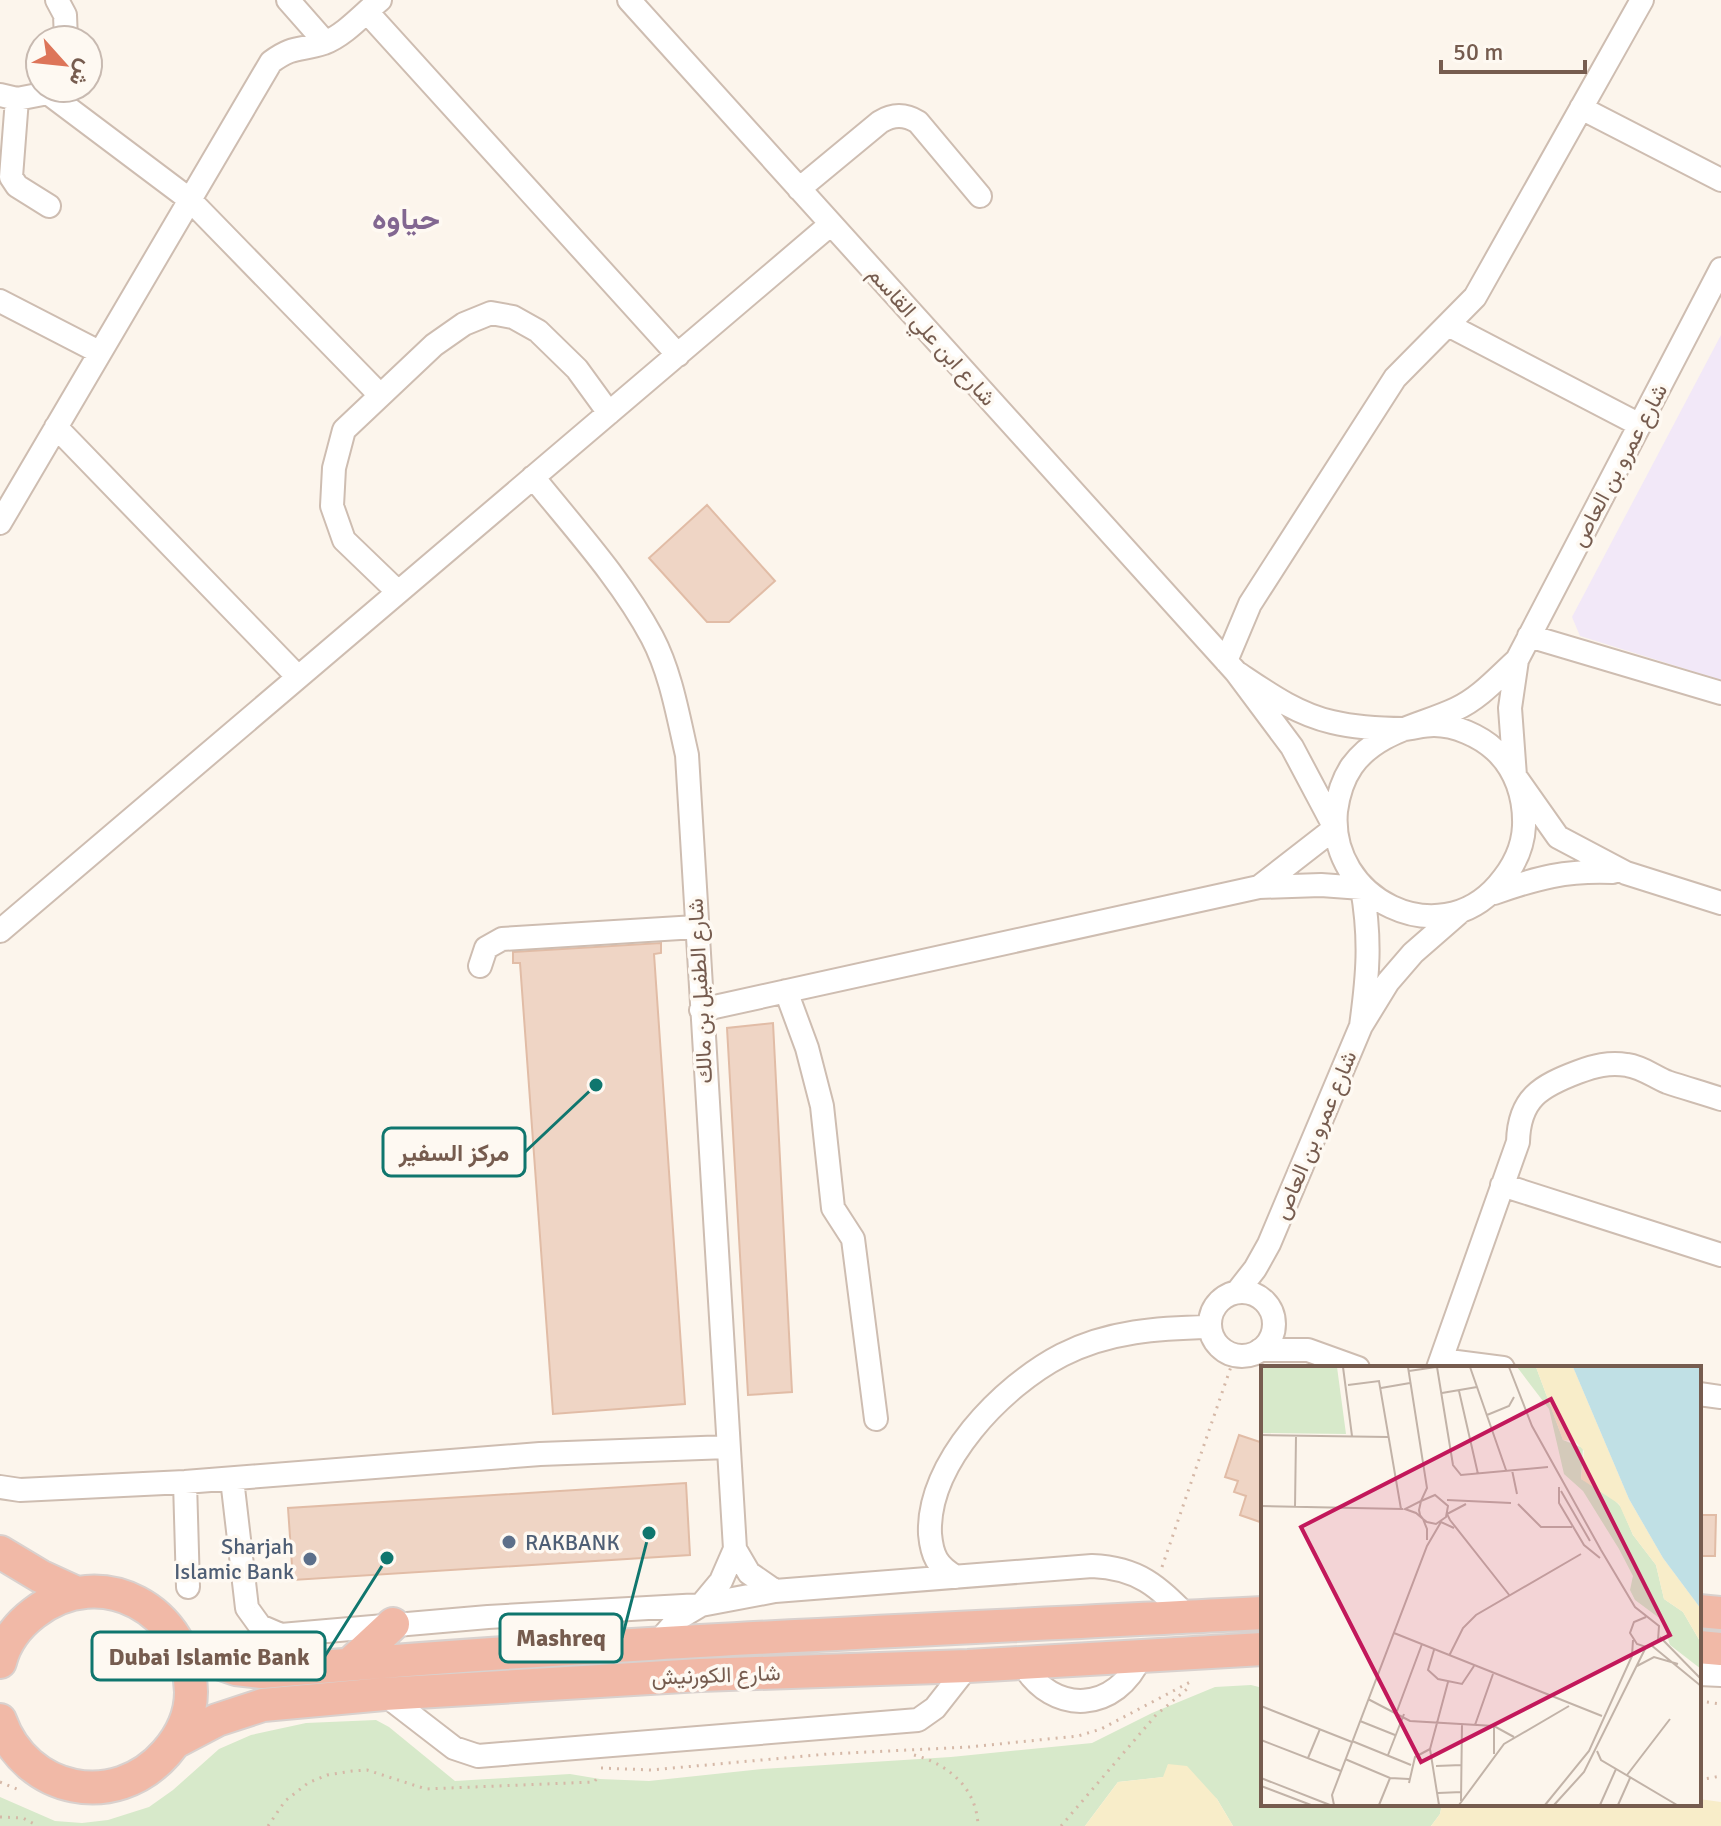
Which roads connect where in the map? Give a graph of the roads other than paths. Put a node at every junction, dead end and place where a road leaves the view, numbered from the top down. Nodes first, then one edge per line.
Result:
1 (57, 0) edge
2 (288, 0) edge
3 (629, 0) edge
4 (1642, 0) edge
5 (373, 6) edge
6 (65, 24) edge
7 (325, 42) junction
8 (8, 97) edge
9 (67, 104) edge
10 (1581, 108) junction
11 (1721, 180) edge
12 (799, 189) junction
13 (980, 196) dead end
14 (189, 199) junction
15 (49, 206) dead end
16 (831, 224) junction
17 (1721, 269) edge
18 (0, 301) edge
19 (1448, 325) junction
20 (99, 352) junction
21 (678, 355) junction
22 (380, 395) junction
23 (609, 413) junction
24 (1640, 425) junction
25 (56, 427) junction
26 (533, 477) junction
27 (0, 523) edge
28 (397, 591) junction
29 (1529, 636) junction
30 (1517, 660) junction
31 (1231, 666) junction
32 (297, 676) junction
33 (1721, 693) edge
34 (1403, 729) junction
35 (1515, 776) junction
36 (1335, 828) junction
37 (1626, 873) junction
38 (1259, 887) junction
39 (1362, 888) junction
40 (1490, 895) junction
41 (1721, 903) edge
42 (1461, 911) junction
43 (696, 927) junction
44 (0, 931) edge
45 (480, 966) dead end
46 (786, 991) junction
47 (701, 1010) junction
48 (1361, 1026) junction
49 (1721, 1099) edge
50 (1502, 1185) junction
51 (1269, 1244) junction
52 (1721, 1255) edge
53 (1237, 1292) junction
54 (1270, 1309) junction
55 (1210, 1327) junction
56 (1260, 1350) junction
57 (1308, 1350) junction
58 (1439, 1364) edge
59 (1352, 1366) edge
60 (1471, 1366) edge
61 (1701, 1394) edge
62 (1721, 1397) edge
63 (876, 1419) dead end
64 (728, 1447) junction
65 (232, 1479) junction
66 (185, 1482) junction
67 (10, 1489) edge
68 (0, 1502) edge
69 (931, 1545) junction
70 (735, 1549) junction
71 (0, 1552) edge
72 (956, 1577) junction
73 (907, 1581) junction
74 (188, 1587) dead end
75 (775, 1591) junction
76 (77, 1593) junction
77 (701, 1605) junction
78 (1701, 1611) edge
79 (1261, 1613) edge
80 (1721, 1613) edge
81 (1188, 1617) junction
82 (393, 1624) junction
83 (657, 1643) junction
84 (1701, 1647) edge
85 (1261, 1649) edge
86 (1721, 1649) edge
87 (183, 1651) junction
88 (1, 1653) edge
89 (350, 1664) junction
90 (968, 1666) junction
91 (1701, 1674) edge
92 (1721, 1675) edge
93 (384, 1694) junction
94 (0, 1720) edge
95 (177, 1741) junction

1 - 6 street
2 - 7 street
3 - 12 street, شارع ابن علي القاسم
4 - 10 street
5 - 7 street
5 - 21 street
7 - 14 street
8 - 15 street
9 - 14 street
10 - 11 street
10 - 19 street
12 - 13 street
12 - 16 street, شارع ابن علي القاسم
14 - 20 street
14 - 22 street
16 - 21 street
16 - 31 street, شارع ابن علي القاسم
17 - 24 street, شارع عمرو بن العاص
18 - 20 street
19 - 24 street
19 - 31 street
20 - 25 street
21 - 23 street
22 - 23 street
22 - 28 street
23 - 26 street
24 - 29 street, شارع عمرو بن العاص
25 - 27 street
25 - 32 street
26 - 28 street
26 - 43 street, شارع الطفيل بن مالك
28 - 32 street
29 - 30 street, شارع عمرو بن العاص
29 - 33 street
30 - 34 street, شارع عمرو بن العاص
30 - 35 street, شارع عمرو بن العاص
31 - 34 street, شارع ابن علي القاسم
31 - 36 street, شارع ابن علي القاسم
32 - 44 street
34 - 35 street
34 - 36 street
35 - 37 street
35 - 40 street
36 - 38 street
36 - 39 street
37 - 40 street
37 - 41 street
38 - 39 street
38 - 46 street
39 - 42 street
39 - 48 street, شارع عمرو بن العاص
40 - 42 street
42 - 48 street, شارع عمرو بن العاص
43 - 45 street
43 - 47 street, شارع الطفيل بن مالك
46 - 47 street
46 - 63 street
47 - 64 street, شارع الطفيل بن مالك
48 - 51 street, شارع عمرو بن العاص
49 - 50 street
50 - 52 street
50 - 58 street
51 - 53 street, شارع عمرو بن العاص
51 - 54 street, شارع عمرو بن العاص
53 - 54 street
53 - 55 street
54 - 56 street
54 - 57 street
55 - 56 street
55 - 69 street
56 - 57 street
57 - 59 street
58 - 60 street
61 - 62 street
64 - 65 street
64 - 70 street, شارع الطفيل بن مالك
65 - 66 street
65 - 82 street
66 - 67 street
66 - 74 street
67 - 68 street
69 - 72 street
69 - 73 street
70 - 75 street
70 - 77 street
71 - 76 highway
72 - 73 street
72 - 81 street
73 - 75 street
75 - 77 street
76 - 87 highway
76 - 88 highway
77 - 82 street
77 - 83 street
78 - 80 highway
79 - 81 highway, شارع الكورنيش
81 - 83 highway, شارع الكورنيش
82 - 89 highway
83 - 89 highway, شارع الكورنيش
84 - 86 highway
85 - 90 highway, شارع الكورنيش
87 - 89 highway, شارع الكورنيش
87 - 95 highway
90 - 93 highway, شارع الكورنيش
90 - 93 street
91 - 92 street
93 - 95 highway, شارع الكورنيش
94 - 95 highway

